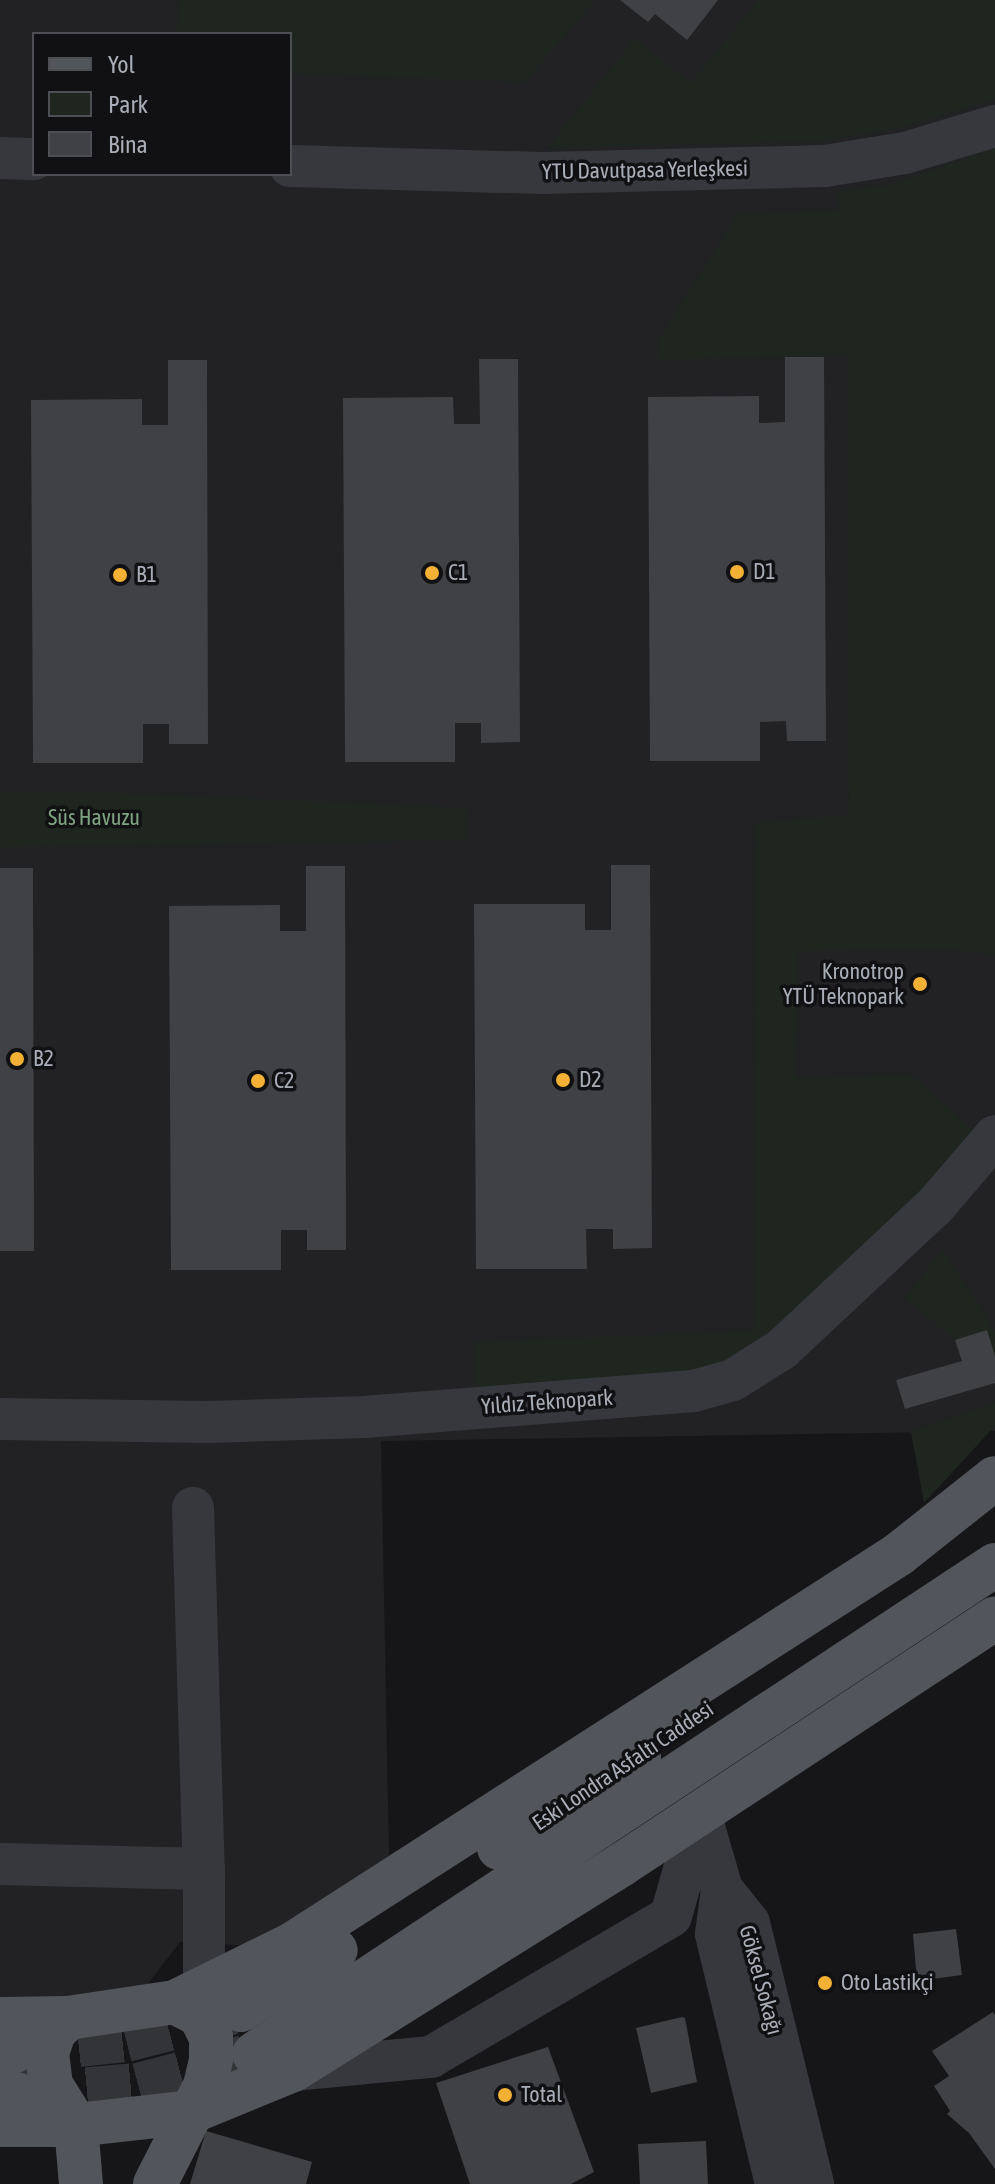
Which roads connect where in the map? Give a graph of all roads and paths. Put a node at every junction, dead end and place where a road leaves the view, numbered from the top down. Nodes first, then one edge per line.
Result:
1 (995, 126) edge
2 (0, 158) edge
3 (32, 159) edge
4 (292, 166) edge
5 (995, 1136) edge
6 (0, 1419) edge
7 (995, 1478) edge
8 (193, 1508) dead end
9 (995, 1509) edge
10 (995, 1565) edge
11 (995, 1618) edge
12 (700, 1813) junction
13 (0, 1864) edge
14 (204, 1869) junction
15 (722, 1889) junction
16 (189, 1995) junction
17 (241, 2010) tunnel mouth
18 (68, 2018) junction
19 (273, 2062) junction
20 (5, 2073) edge
21 (191, 2112) junction
22 (76, 2125) junction
23 (81, 2184) edge
24 (155, 2184) edge
25 (776, 2184) edge
26 (813, 2184) edge

1 - 4 street, YTU Davutpasa Yerleşkesi
2 - 3 street
5 - 6 street, Yıldız Teknopark
7 - 16 main road
8 - 14 street
9 - 17 main road, Eski Londra Asfaltı Caddesi
10 - 19 main road, Eski Londra Asfaltı Caddesi
11 - 12 main road
12 - 15 street
12 - 19 main road
12 - 19 street
13 - 14 street
14 - 16 street
15 - 25 street, Göksel Sokağı
15 - 26 street, Göksel Sokağı
16 - 18 main road
16 - 21 main road
18 - 20 main road
18 - 22 main road
19 - 21 main road
20 - 22 main road
21 - 22 main road
21 - 24 main road
22 - 23 main road

